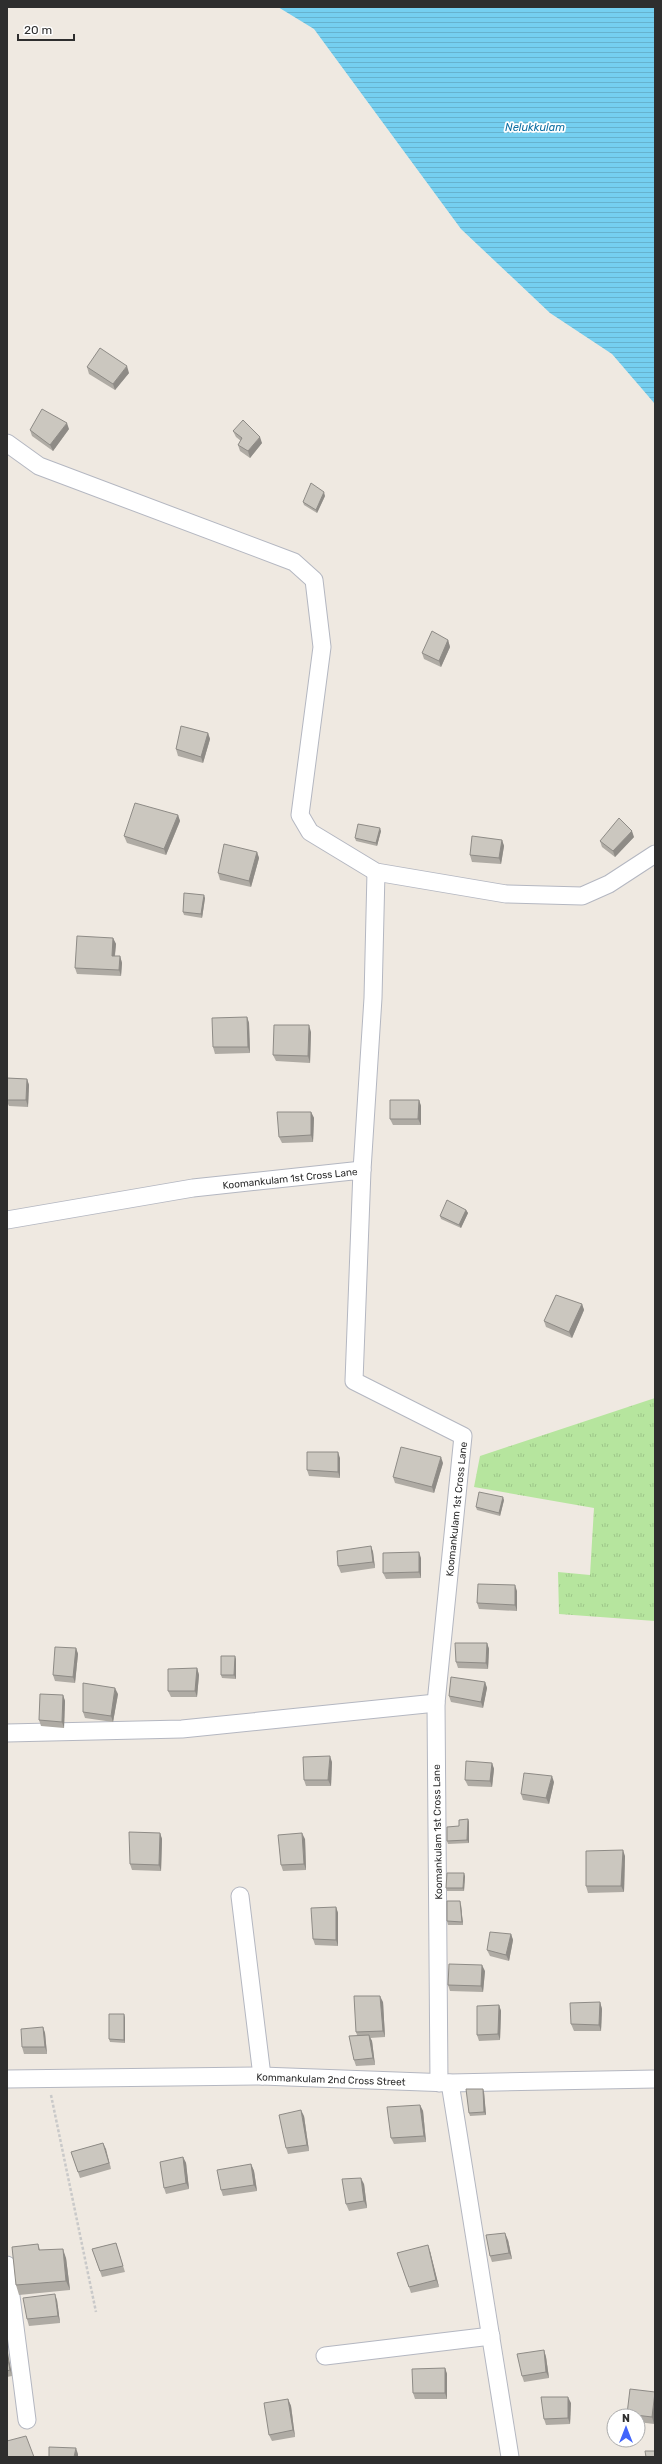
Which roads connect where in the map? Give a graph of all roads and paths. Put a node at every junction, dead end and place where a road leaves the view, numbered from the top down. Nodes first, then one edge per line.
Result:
1 (7, 443) edge
2 (655, 854) edge
3 (376, 872) junction
4 (362, 1170) junction
5 (7, 1220) edge
6 (436, 1703) junction
7 (7, 1732) edge
8 (240, 1896) dead end
9 (262, 2076) junction
10 (48, 2077) junction
11 (7, 2079) edge
12 (655, 2079) edge
13 (445, 2082) junction
14 (7, 2265) edge
15 (96, 2312) dead end
16 (490, 2336) junction
17 (325, 2356) dead end
18 (27, 2420) dead end
19 (510, 2457) edge

1 - 3 street
2 - 3 street
3 - 4 street
4 - 5 street, Koomankulam 1st Cross Lane
4 - 6 street, Koomankulam 1st Cross Lane
6 - 7 street
6 - 13 street, Koomankulam 1st Cross Lane
8 - 9 street
9 - 10 street, Kommankulam 2nd Cross Street
9 - 13 street, Kommankulam 2nd Cross Street
10 - 11 street, Kommankulam 2nd Cross Street
10 - 15 path
12 - 13 street, Kommankulam 2nd Cross Street
13 - 16 street, Koomankulam 1st Cross Lane
14 - 18 street
16 - 17 street
16 - 19 street, Koomankulam 1st Cross Lane

